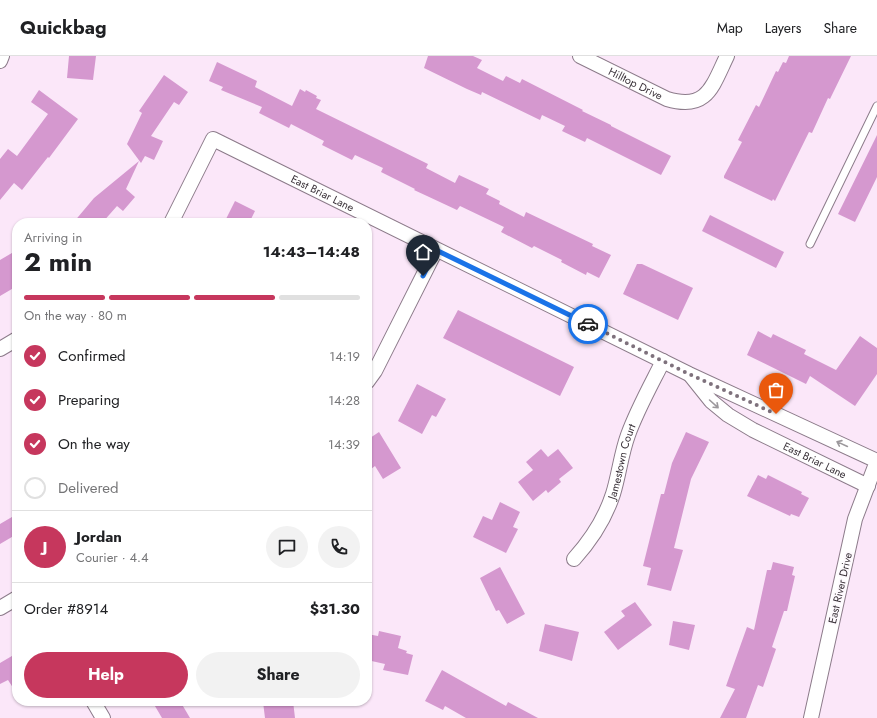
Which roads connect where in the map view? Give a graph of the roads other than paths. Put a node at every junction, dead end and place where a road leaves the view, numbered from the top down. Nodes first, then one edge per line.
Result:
1 (2, 56) edge
2 (580, 56) edge
3 (728, 56) edge
4 (0, 61) edge
5 (877, 106) edge
6 (174, 218) edge
7 (372, 218) edge
8 (372, 218) edge
9 (810, 244) dead end
10 (436, 250) junction
11 (12, 342) edge
12 (0, 349) edge
13 (663, 361) junction
14 (372, 374) edge
15 (689, 374) junction
16 (877, 461) edge
17 (868, 486) junction
18 (574, 559) dead end
19 (12, 601) edge
20 (0, 608) edge
21 (96, 706) edge
22 (103, 718) edge
23 (811, 718) edge

1 - 4 street
2 - 3 street, Hilltop Drive
5 - 9 lane
6 - 7 street, East Briar Lane
8 - 10 street, East Briar Lane
10 - 13 street, East Briar Lane
10 - 14 street
11 - 12 street
13 - 15 street, East Briar Lane
13 - 18 street, Jamestown Court
16 -> 15 street, East Briar Lane
15 -> 17 street, East Briar Lane
16 - 17 street, East River Drive
17 - 23 street, East River Drive
19 - 20 street
21 - 22 street

